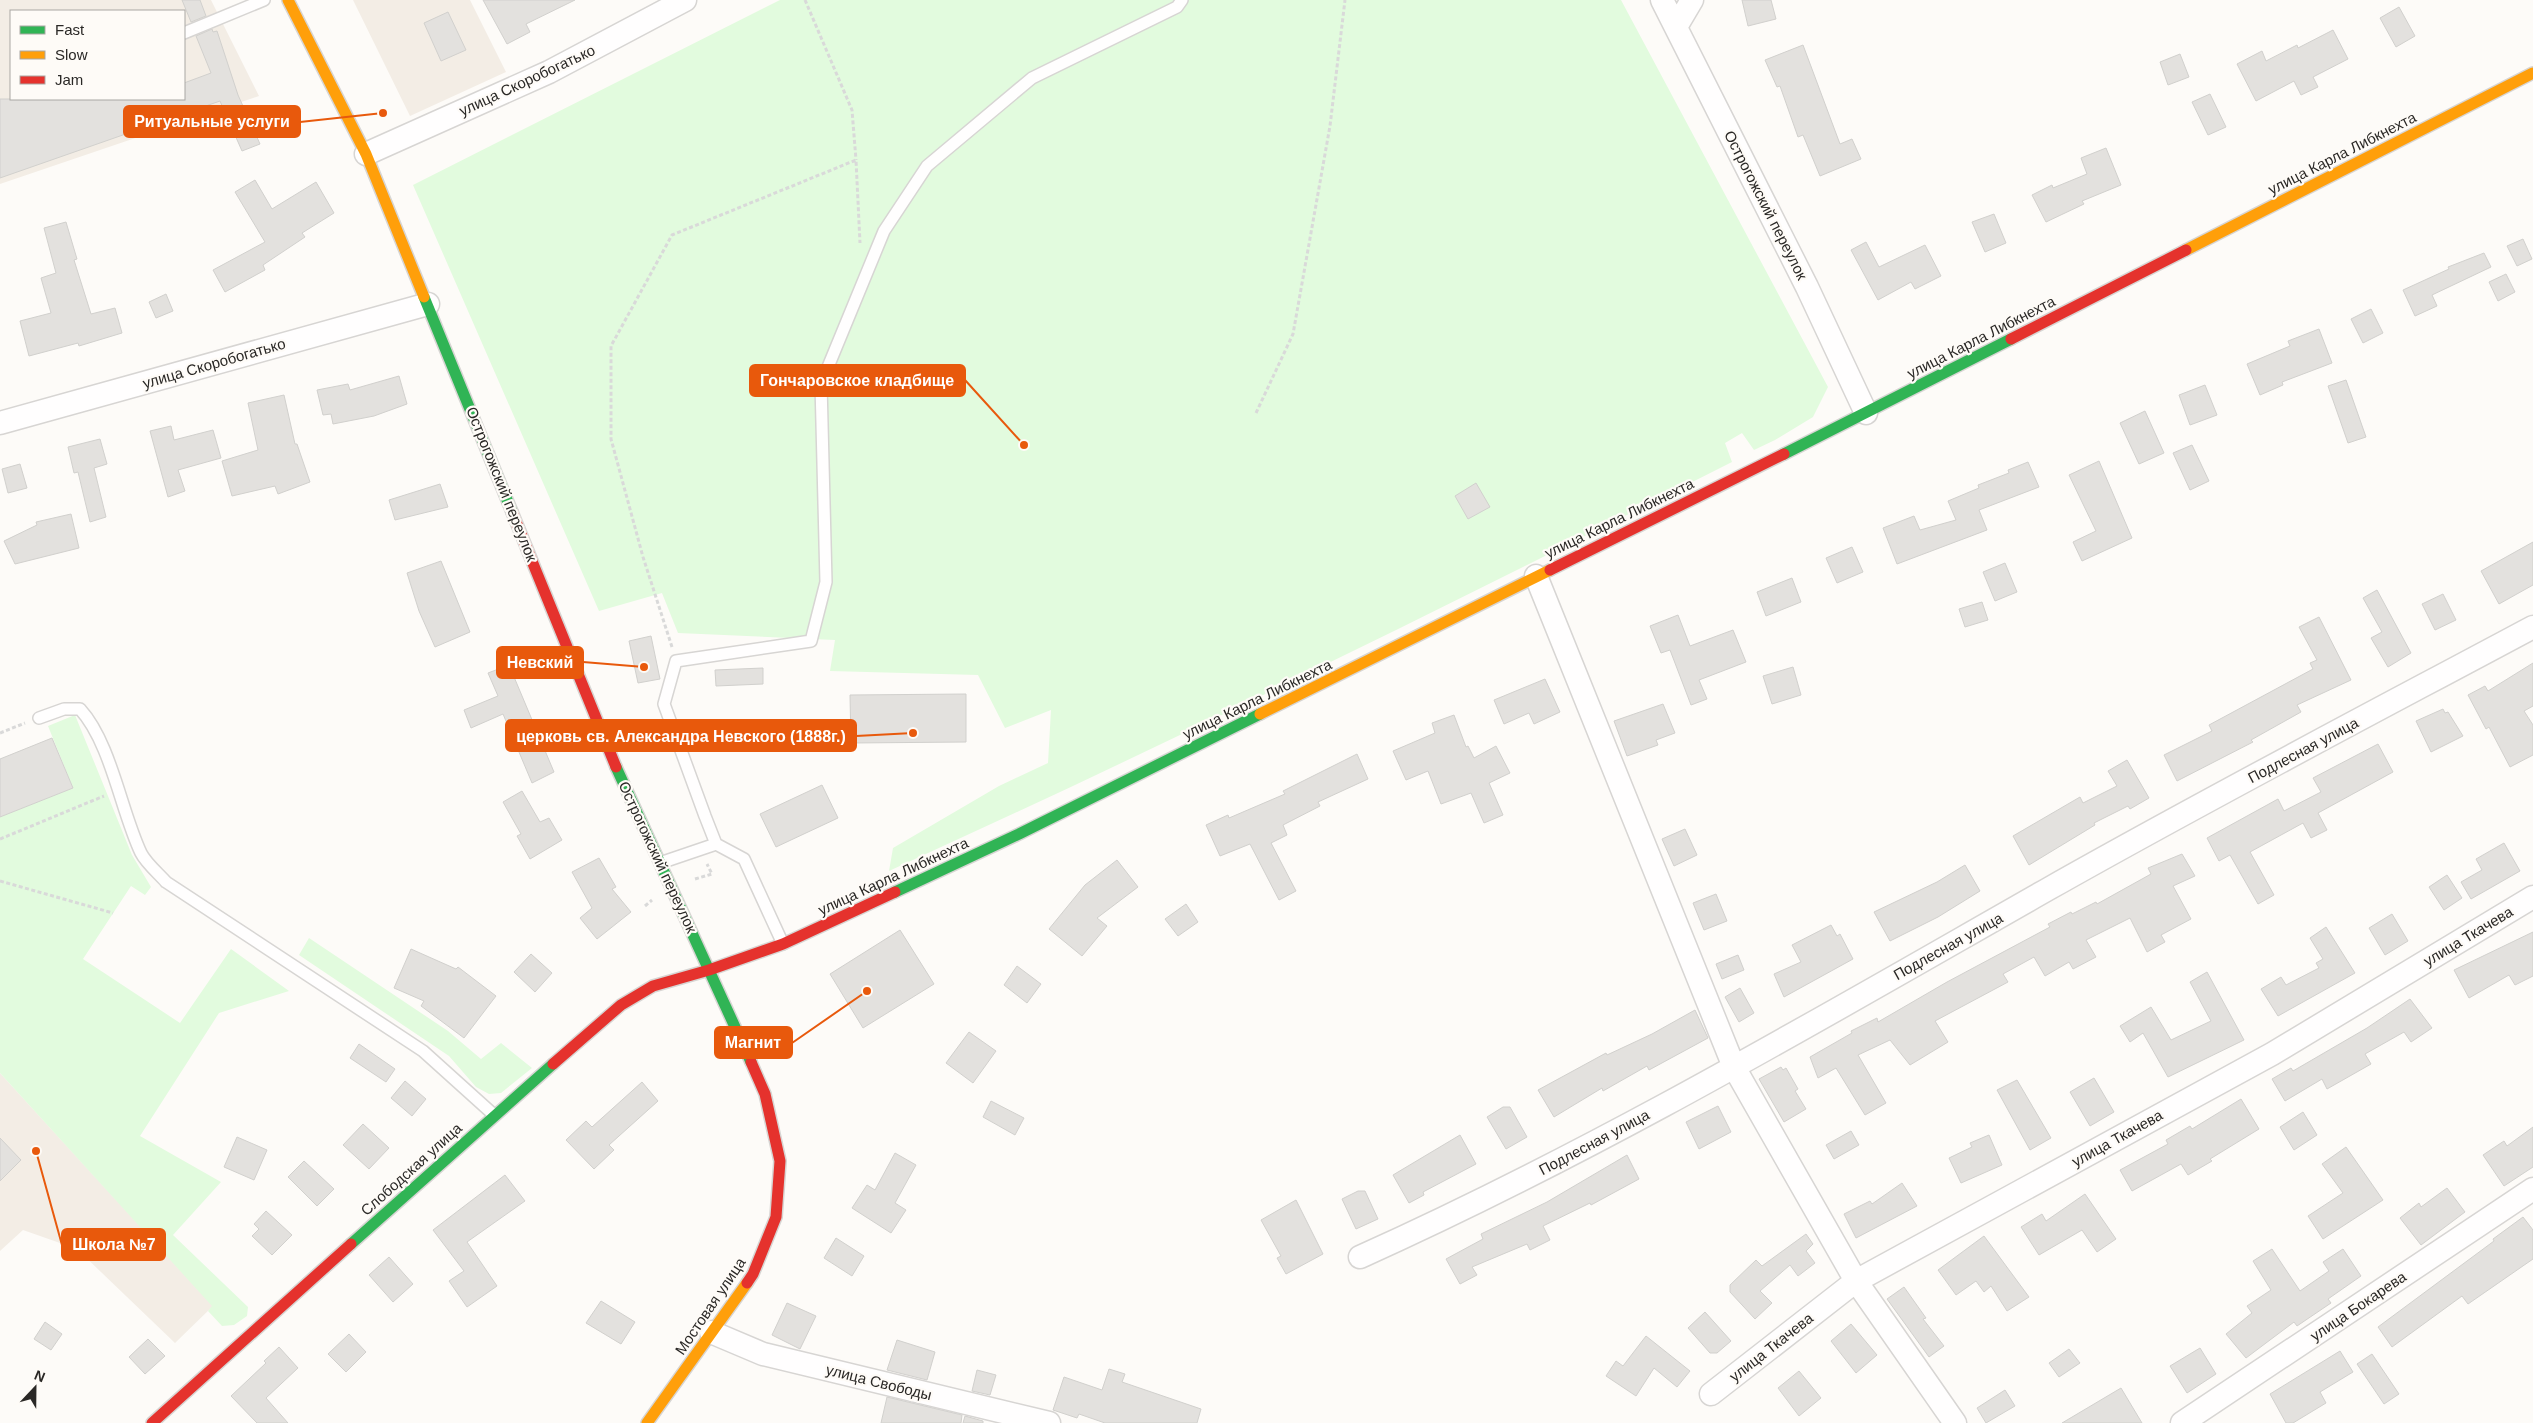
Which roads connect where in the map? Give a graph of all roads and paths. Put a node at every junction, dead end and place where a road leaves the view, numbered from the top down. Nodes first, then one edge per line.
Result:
1 (264, 0) edge
2 (288, 0) edge
3 (685, 0) edge
4 (805, 0) edge
5 (1182, 0) edge
6 (1345, 0) edge
7 (1662, 0) edge
8 (1692, 0) edge
9 (1676, 27) junction
10 (185, 33) edge
11 (2533, 73) edge
12 (366, 154) junction
13 (856, 160) junction
14 (860, 246) dead end
15 (428, 304) junction
16 (1256, 413) dead end
17 (1866, 413) junction
18 (0, 423) edge
19 (1536, 576) junction
20 (2533, 628) edge
21 (676, 661) junction
22 (40, 718) joint
23 (0, 733) edge
24 (119, 790) junction
25 (0, 839) edge
26 (716, 844) junction
27 (660, 863) junction
28 (0, 880) edge
29 (2533, 897) edge
30 (113, 913) dead end
31 (783, 944) junction
32 (710, 970) junction
33 (1734, 1067) junction
34 (494, 1114) junction
35 (2533, 1189) edge
36 (1360, 1257) dead end
37 (1856, 1281) junction
38 (711, 1332) junction
39 (1711, 1394) dead end
40 (152, 1423) edge
41 (646, 1423) edge
42 (1049, 1423) edge
43 (1955, 1423) edge
44 (2182, 1423) edge

1 - 10 lane
2 - 12 street, Острогожский переулок
3 - 12 street, улица Скоробогатько
4 - 13 path
5 - 21 lane
6 - 16 path
7 - 9 street, Острогожский переулок
8 - 9 street
9 - 17 street, Острогожский переулок
11 - 17 street, улица Карла Либкнехта
12 - 15 street, Острогожский переулок
13 - 14 path
13 - 21 path
15 - 18 street, улица Скоробогатько
15 - 27 street, Острогожский переулок
17 - 19 street, улица Карла Либкнехта
19 - 31 street, улица Карла Либкнехта
19 - 33 street
20 - 33 street, Подлесная улица
21 - 26 lane
22 - 23 path
22 - 24 lane
24 - 25 path
24 - 34 lane
26 - 27 lane
26 - 31 lane
27 - 32 street, Острогожский переулок
28 - 30 path
29 - 37 street, улица Ткачева
31 - 32 street, улица Карла Либкнехта
32 - 34 street, Слободская улица
32 - 38 street, Мостовая улица
33 - 36 street, Подлесная улица
33 - 37 street
34 - 40 street, Слободская улица
35 - 44 street, улица Бокарева
37 - 39 street, улица Ткачева
37 - 43 street
38 - 41 street, Мостовая улица
38 - 42 street, улица Свободы

